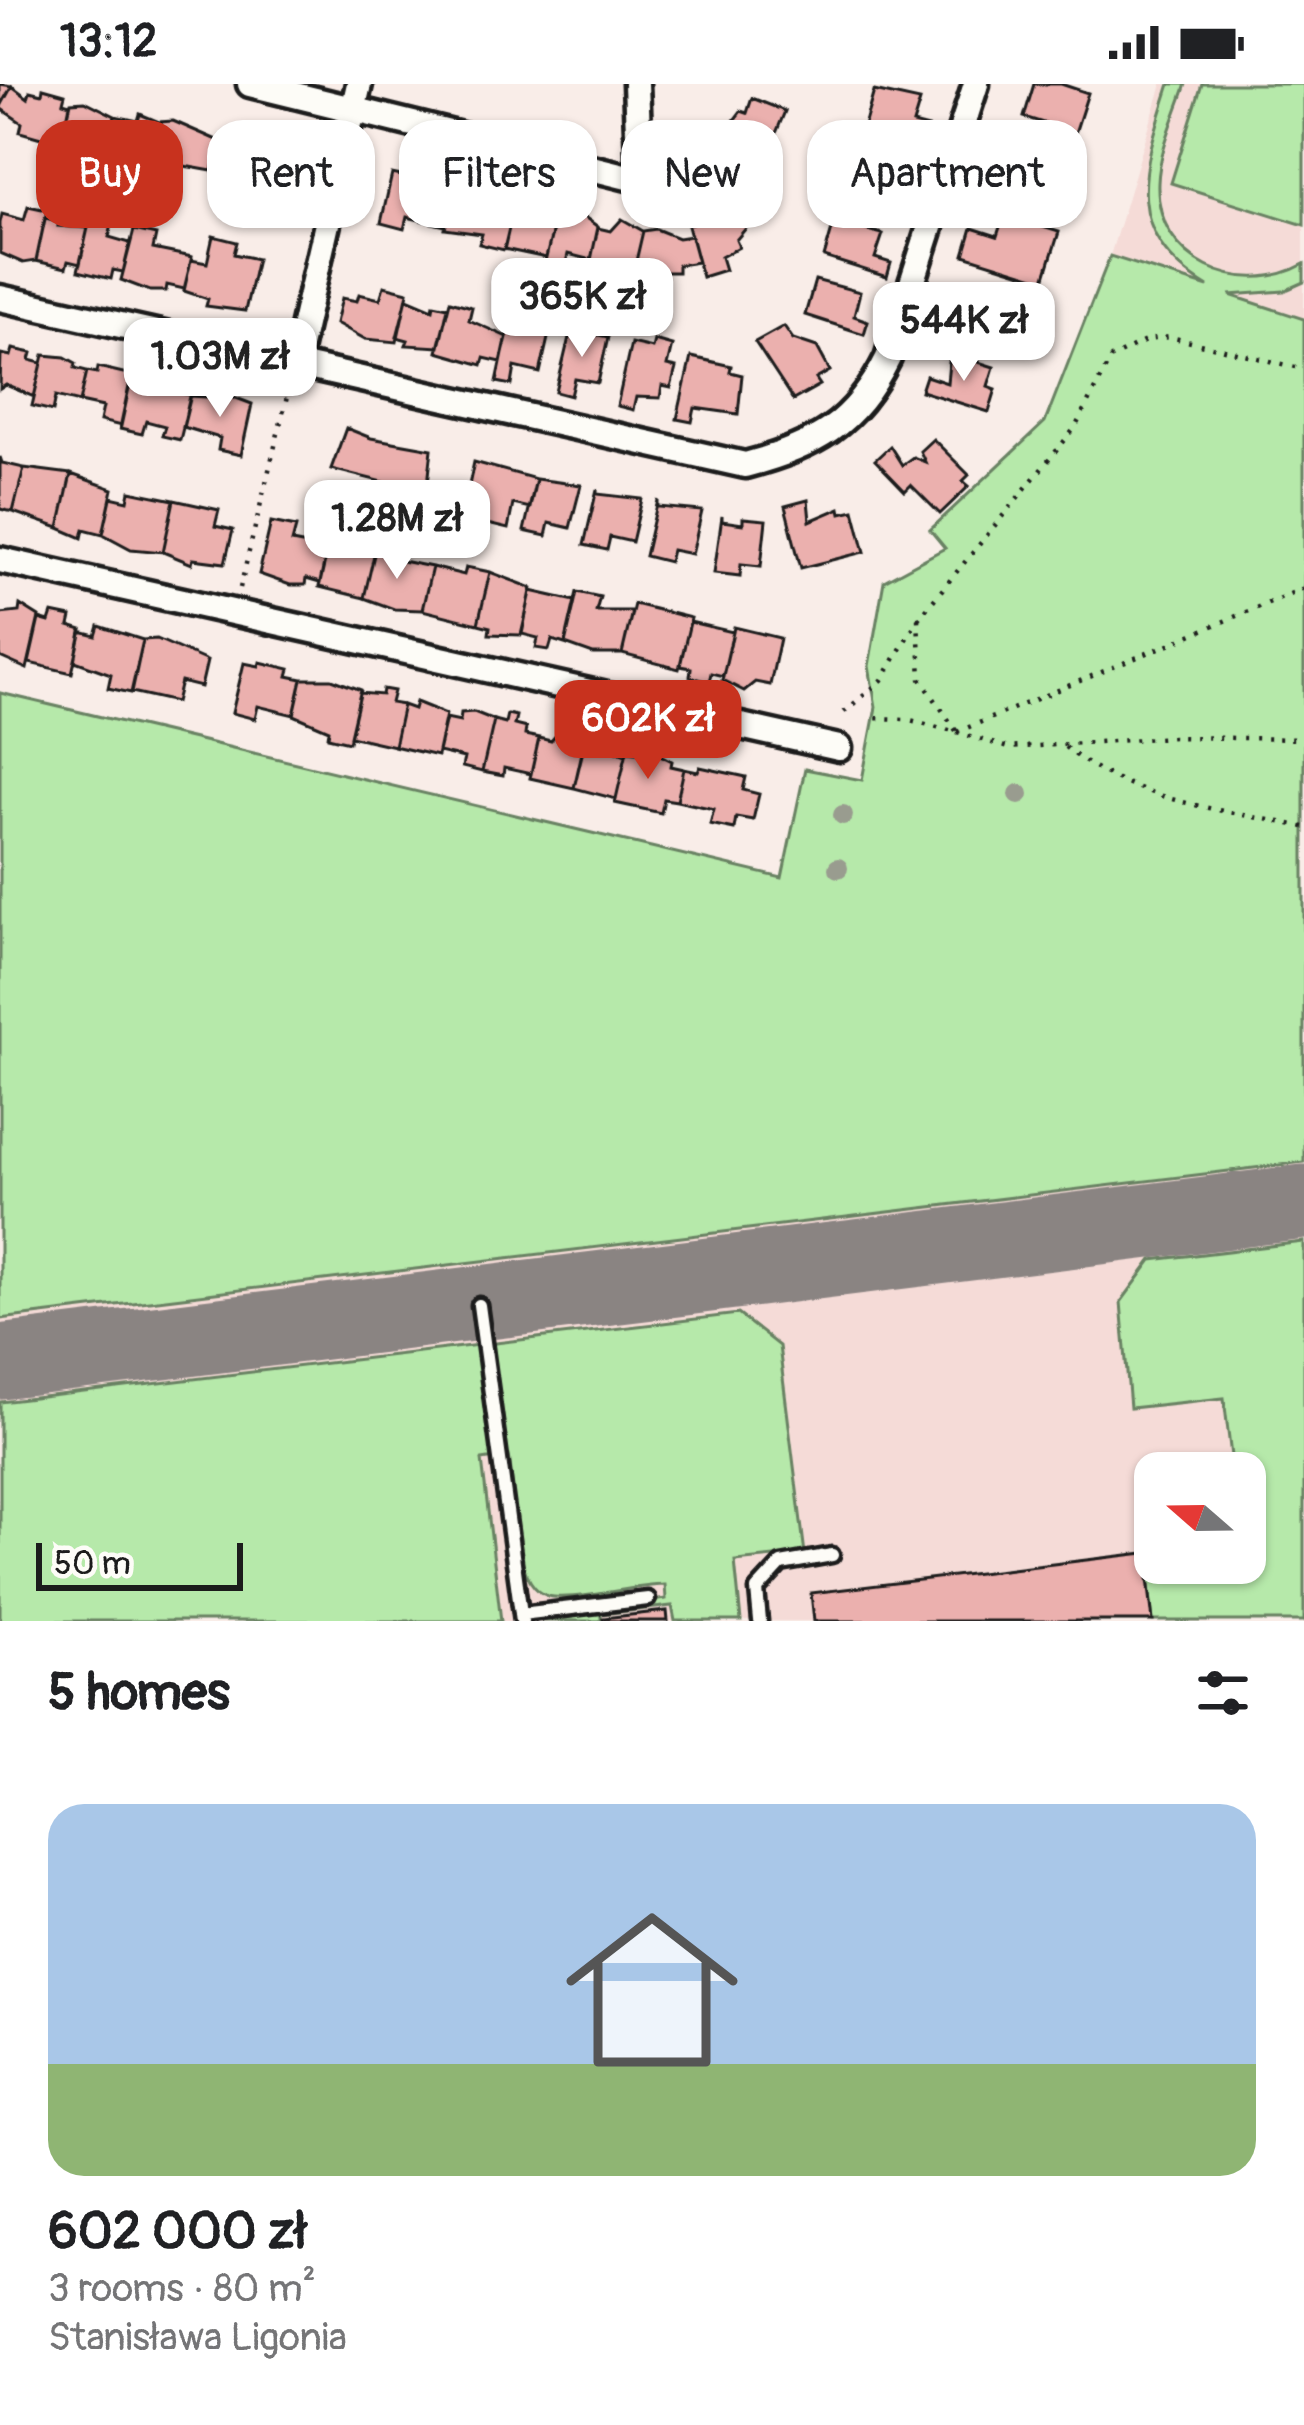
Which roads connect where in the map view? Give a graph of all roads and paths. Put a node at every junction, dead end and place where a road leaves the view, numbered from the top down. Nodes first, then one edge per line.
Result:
1 (250, 84) edge
2 (359, 84) edge
3 (636, 84) edge
4 (976, 84) edge
5 (350, 110) junction
6 (0, 298) edge
7 (1304, 369) edge
8 (292, 376) junction
9 (0, 560) edge
10 (1304, 588) edge
11 (234, 614) junction
12 (918, 619) junction
13 (844, 712) dead end
14 (871, 718) dead end
15 (957, 732) junction
16 (1304, 739) edge
17 (1065, 747) junction
18 (839, 748) dead end
19 (1304, 827) edge
20 (478, 1306) dead end
21 (832, 1555) dead end
22 (648, 1599) dead end
23 (521, 1618) edge
24 (760, 1621) edge

1 - 5 street
2 - 5 street
3 - 5 street
4 - 8 street
5 - 8 street
6 - 8 street
7 - 12 path
8 - 11 path
9 - 11 street
10 - 15 path
11 - 18 street
12 - 13 path
12 - 15 path
14 - 15 path
15 - 17 path
16 - 17 path
17 - 19 path
20 - 23 lane
21 - 24 lane
22 - 23 lane

